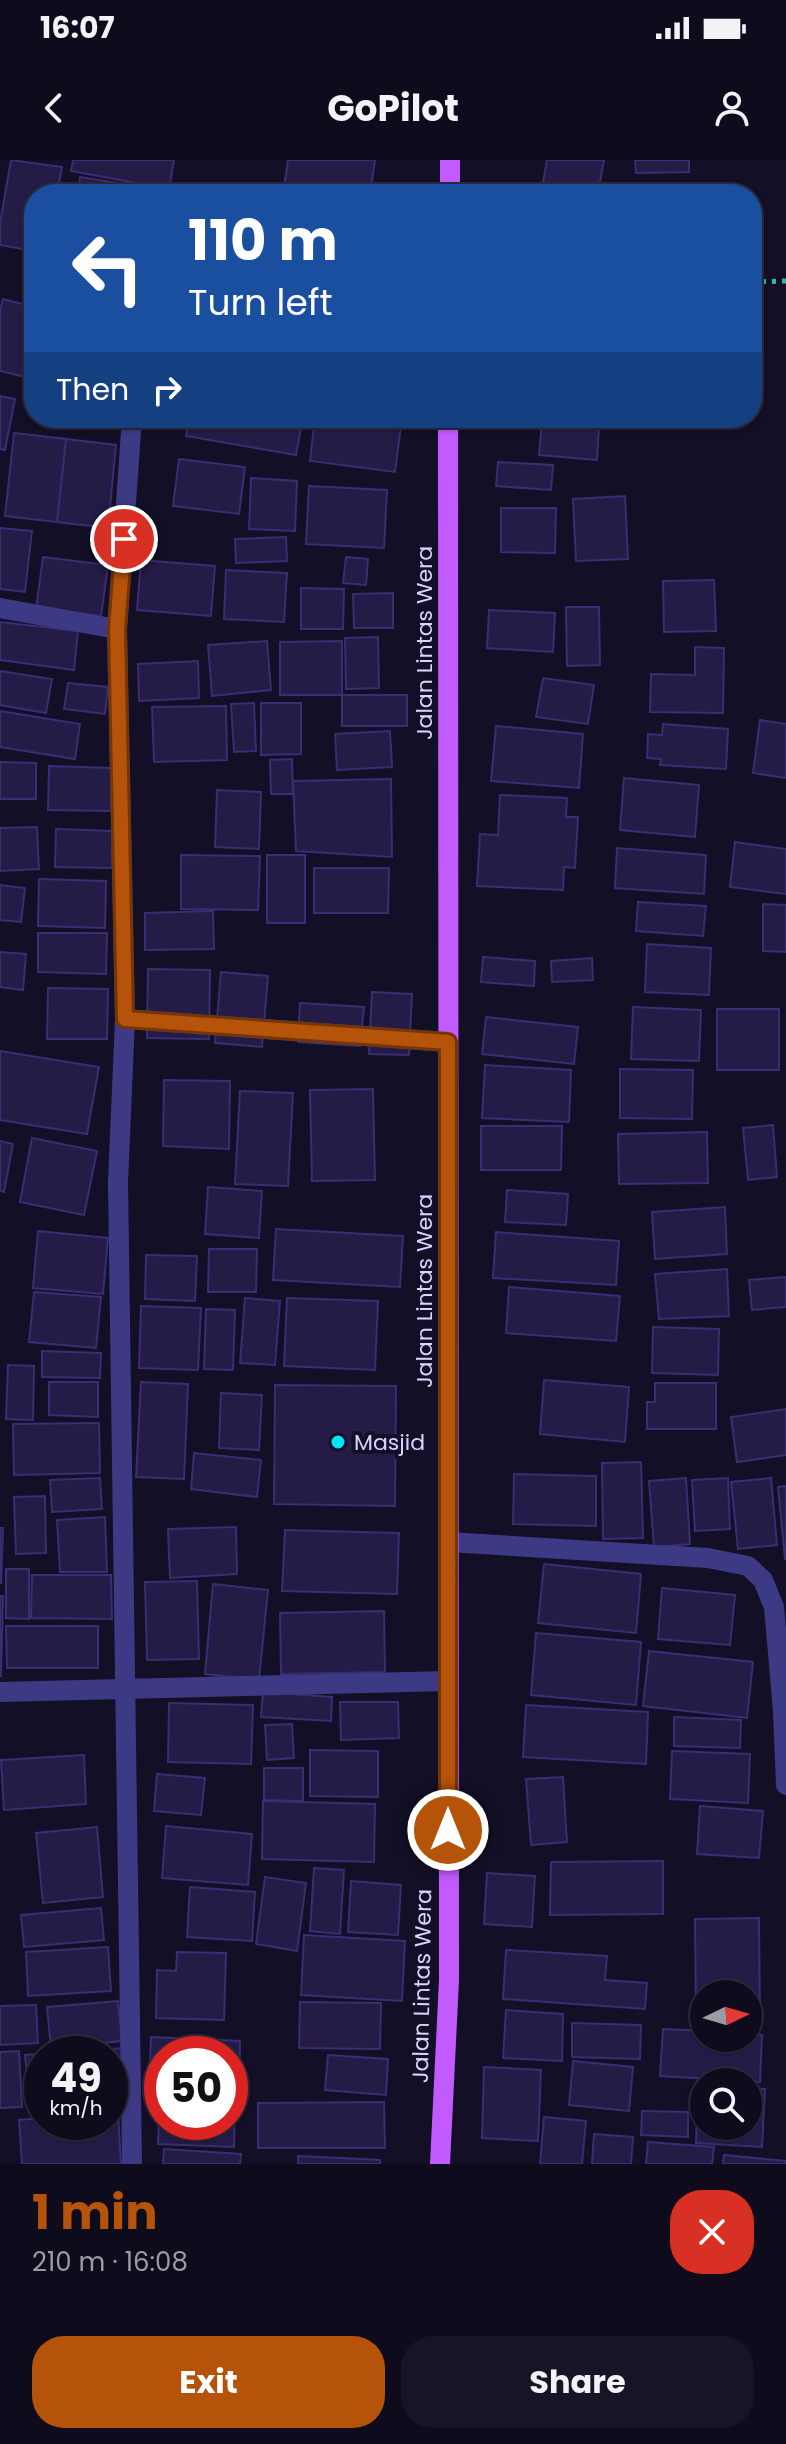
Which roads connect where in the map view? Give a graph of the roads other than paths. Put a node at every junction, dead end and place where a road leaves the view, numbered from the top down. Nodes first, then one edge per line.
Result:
1 (450, 160) edge
2 (450, 184) edge
3 (131, 428) edge
4 (448, 428) edge
5 (0, 608) edge
6 (117, 629) junction
7 (125, 1019) junction
8 (448, 1042) junction
9 (448, 1542) junction
10 (448, 1681) junction
11 (125, 1689) junction
12 (0, 1692) edge
13 (786, 1785) edge
14 (132, 2164) edge
15 (440, 2164) edge

1 - 2 main road
3 - 6 street
4 - 8 main road, Jalan Lintas Wera
5 - 6 street
6 - 7 street
7 - 8 street
7 - 11 street
8 - 9 main road, Jalan Lintas Wera
9 - 10 main road, Jalan Lintas Wera
9 - 13 street
10 - 11 street
10 - 15 main road, Jalan Lintas Wera
11 - 12 street
11 - 14 street

